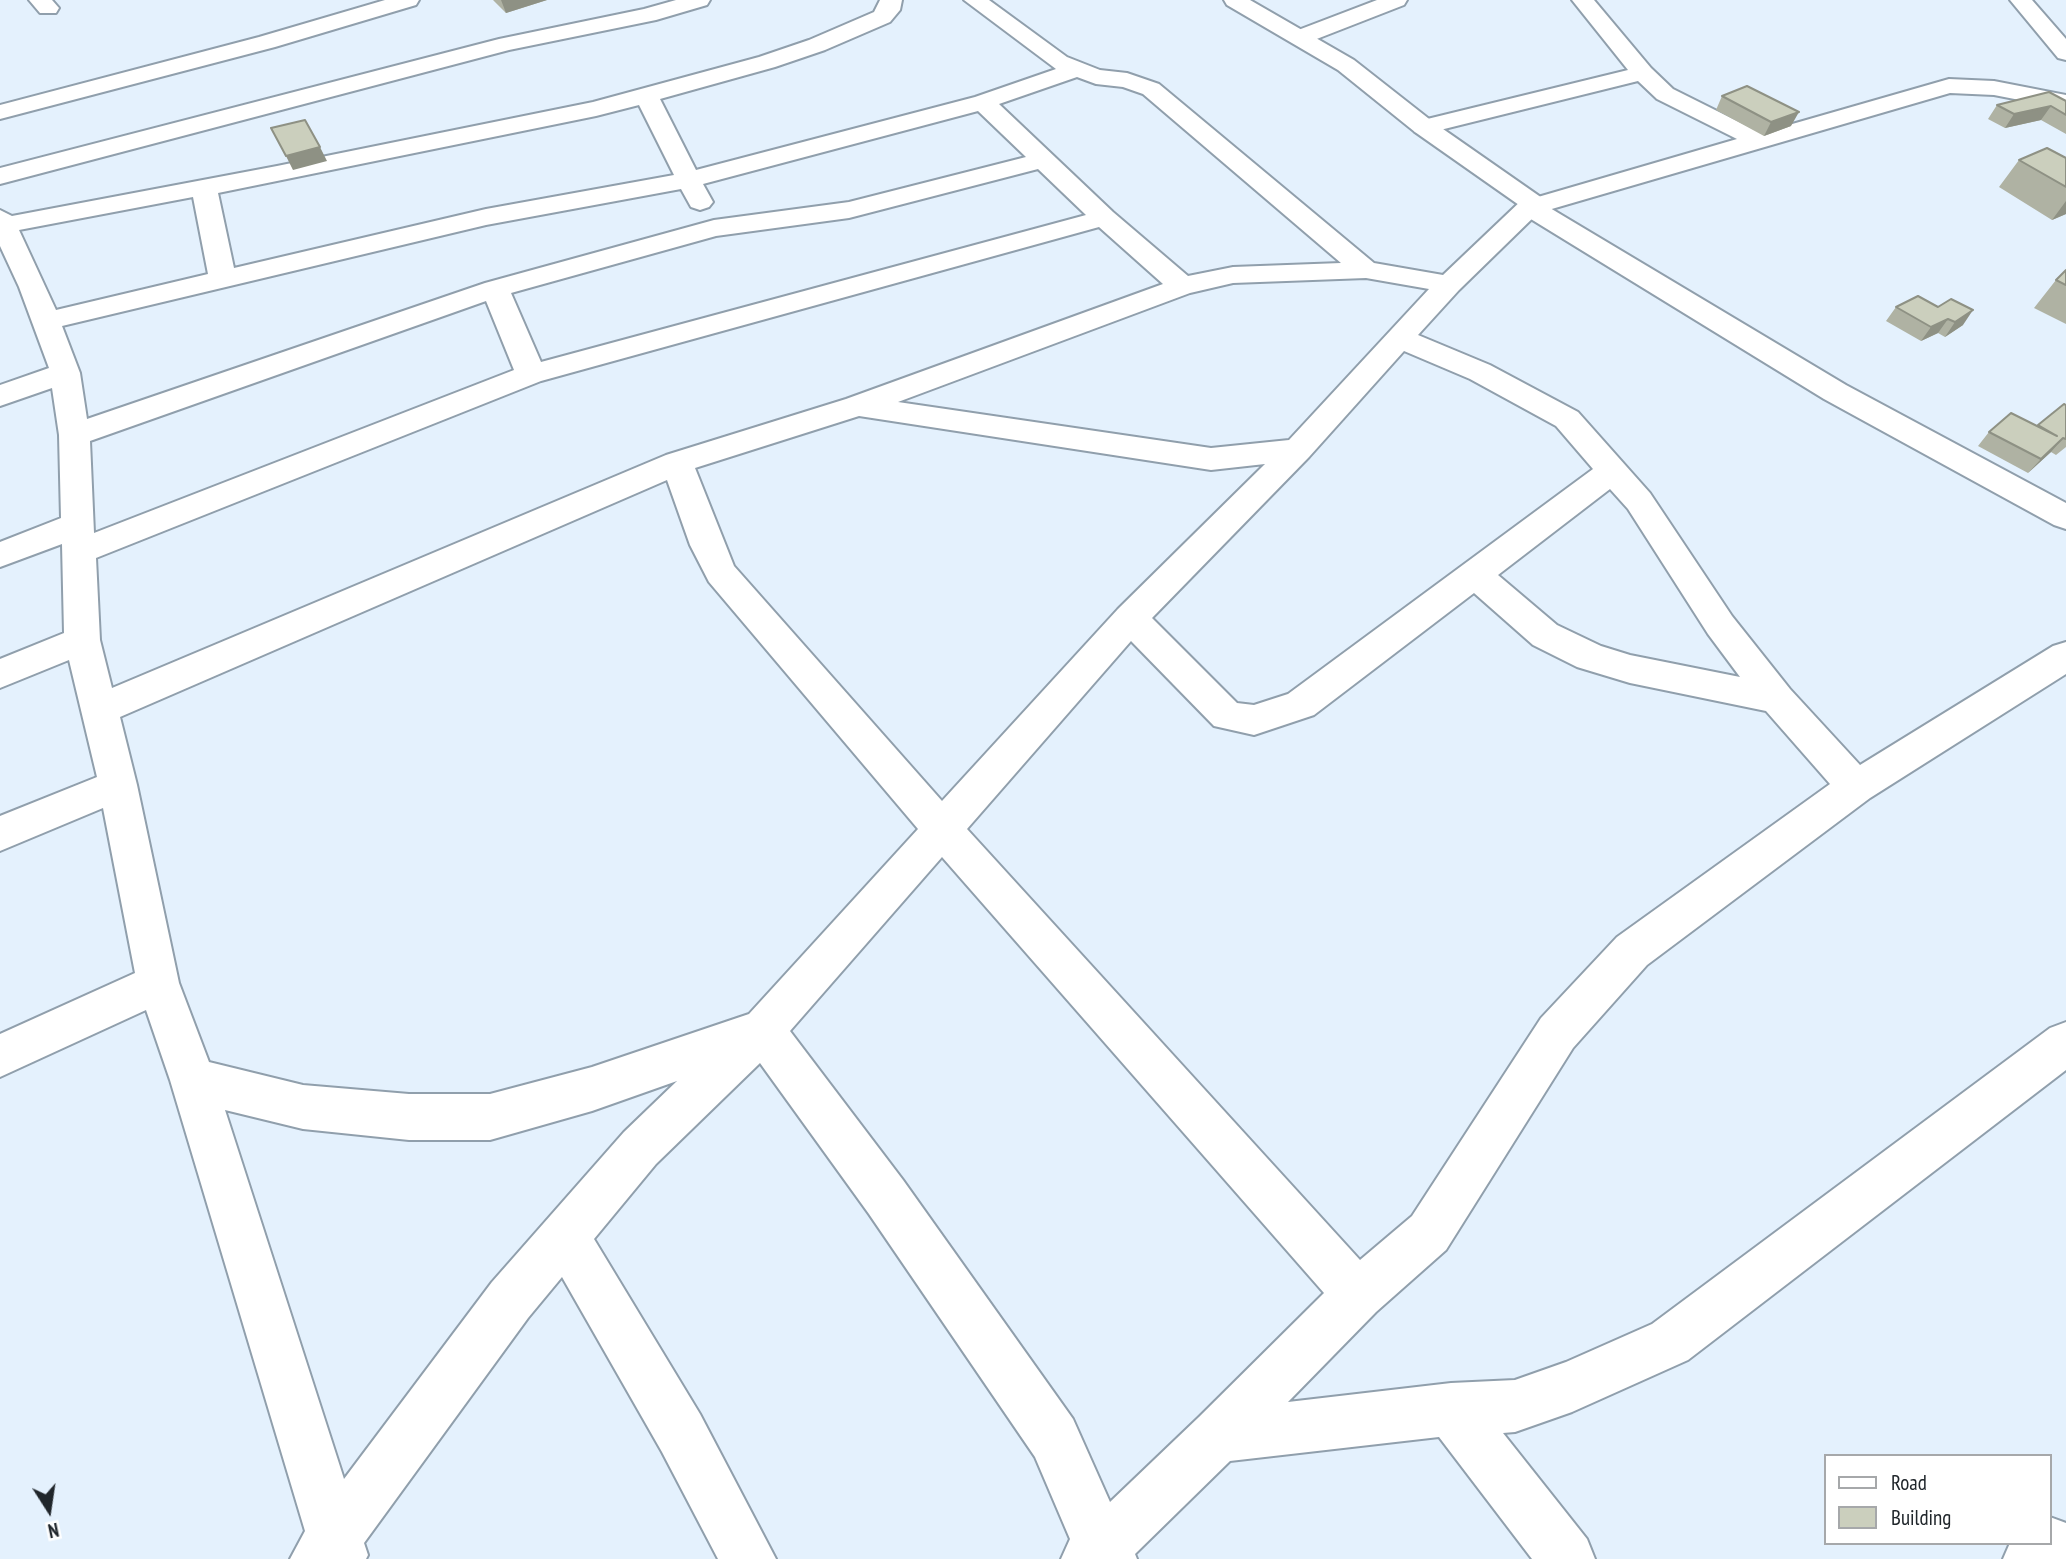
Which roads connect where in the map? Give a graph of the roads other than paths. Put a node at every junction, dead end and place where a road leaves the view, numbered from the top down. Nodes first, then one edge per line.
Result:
1 (408, 0) edge
2 (699, 0) edge
3 (891, 0) edge
4 (975, 0) edge
5 (1235, 0) edge
6 (1396, 0) edge
7 (1583, 0) edge
8 (2021, 0) edge
9 (1352, 8) edge
10 (1301, 37) junction
11 (2066, 54) edge
12 (1076, 70) junction
13 (1643, 73) junction
14 (646, 95) junction
15 (983, 102) junction
16 (2066, 102) edge
17 (0, 112) edge
18 (1424, 127) junction
19 (1759, 141) junction
20 (1044, 160) junction
21 (0, 176) edge
22 (688, 180) junction
23 (204, 187) junction
24 (1531, 205) junction
25 (1104, 218) junction
26 (2, 221) edge
27 (714, 228) junction
28 (1366, 270) junction
29 (223, 279) junction
30 (1449, 284) junction
31 (1182, 286) junction
32 (495, 289) junction
33 (46, 321) junction
34 (1399, 338) junction
35 (65, 373) junction
36 (531, 374) junction
37 (0, 396) edge
38 (857, 406) junction
39 (74, 435) junction
40 (1298, 450) junction
41 (677, 463) junction
42 (1614, 470) junction
43 (2066, 517) edge
44 (77, 539) junction
45 (0, 555) edge
46 (1475, 574) junction
47 (1130, 618) junction
48 (82, 640) junction
49 (2060, 672) edge
50 (0, 674) edge
51 (1777, 699) junction
52 (99, 710) junction
53 (118, 785) junction
54 (1856, 787) junction
55 (942, 829) junction
56 (0, 834) edge
57 (158, 983) junction
58 (764, 1030) junction
59 (2066, 1043) edge
60 (0, 1056) edge
61 (193, 1080) junction
62 (565, 1236) junction
63 (1359, 1294) junction
64 (1451, 1409) junction
65 (1218, 1436) junction
66 (2066, 1524) edge
67 (2052, 1537) edge
68 (2044, 1545) edge
69 (331, 1551) edge
70 (1100, 1555) edge
71 (748, 1559) edge
72 (1567, 1559) edge
73 (2031, 1559) edge

1 - 17 street
2 - 21 street
3 - 14 street
4 - 12 street
5 - 10 street
6 - 9 street
7 - 13 street
8 - 11 street
9 - 10 street
10 - 18 street
12 - 15 street
12 - 28 street
13 - 18 street
13 - 19 street
14 - 22 street
14 - 23 street
15 - 20 street
15 - 22 street
16 - 19 street
18 - 24 street
19 - 24 street
20 - 25 street
20 - 27 street
22 - 27 street
22 - 29 street
23 - 26 street
23 - 29 street
24 - 30 street
24 - 43 street
25 - 31 street
25 - 36 street
26 - 33 street
27 - 32 street
28 - 30 street
28 - 31 street
29 - 33 street
30 - 34 street
31 - 38 street
32 - 36 street
32 - 39 street
33 - 35 street
34 - 40 street
34 - 42 street
35 - 37 street
35 - 39 street
36 - 44 street
38 - 40 street
38 - 41 street
39 - 44 street
40 - 47 street
41 - 52 street
41 - 55 street
42 - 46 street
42 - 51 street
44 - 45 street
44 - 48 street
46 - 47 street
46 - 51 street
47 - 55 street
48 - 50 street
48 - 52 street
49 - 54 street
51 - 54 street
52 - 53 street
53 - 56 street
53 - 57 street
54 - 63 street
55 - 58 street
55 - 63 street
57 - 60 street
57 - 61 street
58 - 61 street
58 - 62 street
58 - 70 street
59 - 64 street
61 - 69 street
62 - 69 street
62 - 71 street
63 - 65 street
64 - 65 street
64 - 72 street
65 - 70 street
66 - 67 street
68 - 73 street

